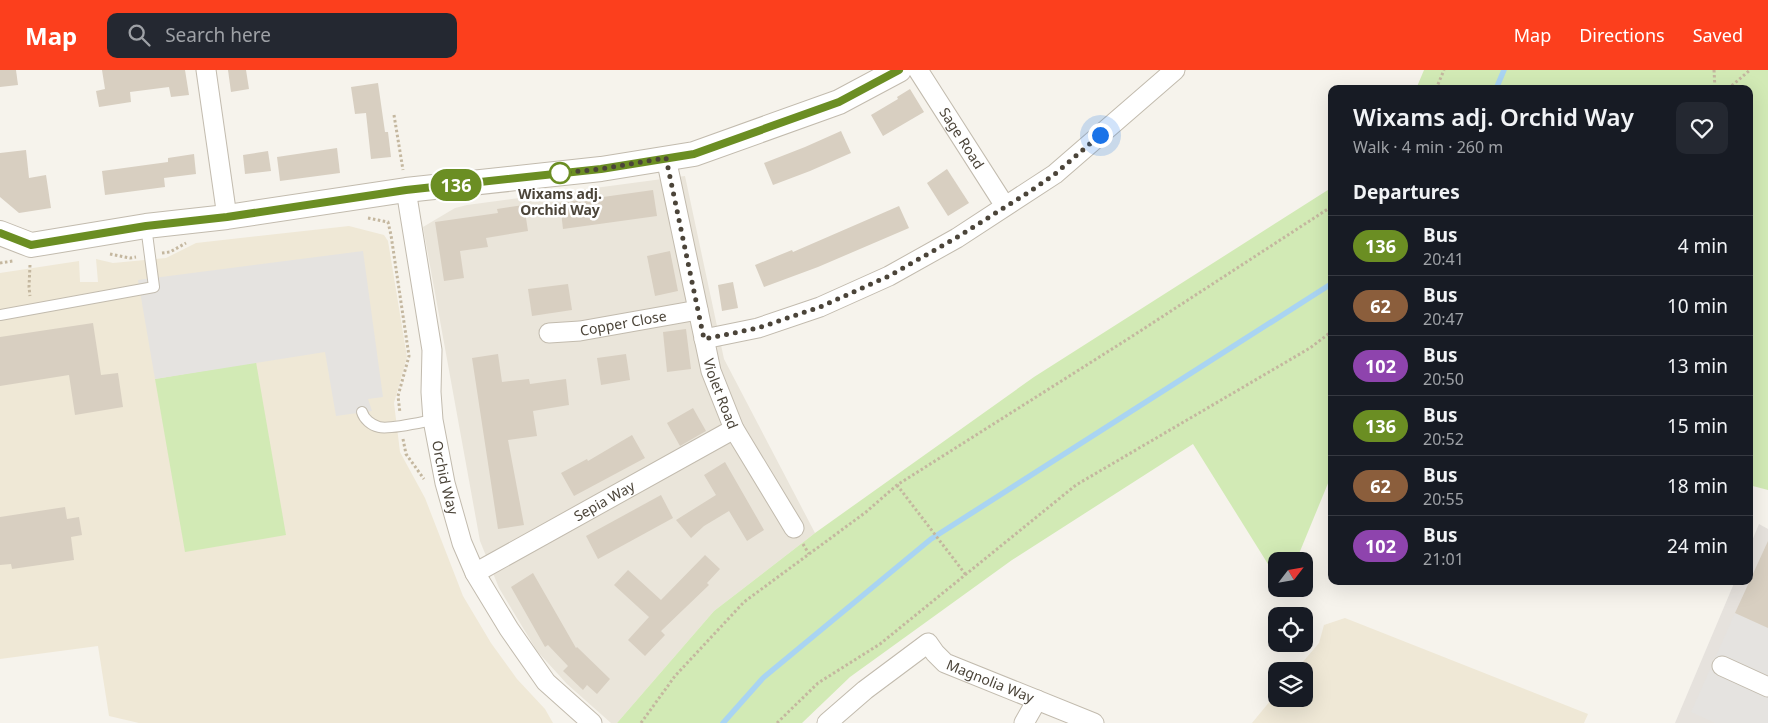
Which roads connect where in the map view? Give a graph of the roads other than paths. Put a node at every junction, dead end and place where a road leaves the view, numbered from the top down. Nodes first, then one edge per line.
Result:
1 (206, 70) edge
2 (899, 70) edge
3 (918, 70) edge
4 (1175, 70) edge
5 (666, 158) junction
6 (406, 190) junction
7 (1005, 206) junction
8 (227, 217) junction
9 (146, 226) junction
10 (0, 233) edge
11 (698, 310) junction
12 (0, 315) edge
13 (549, 333) dead end
14 (704, 339) junction
15 (362, 412) dead end
16 (433, 420) junction
17 (734, 429) junction
18 (794, 528) dead end
19 (475, 573) junction
20 (1722, 666) dead end
21 (1768, 687) edge
22 (1037, 700) junction
23 (592, 723) edge
24 (827, 723) edge
25 (1024, 723) edge
26 (1094, 723) edge

1 - 8 street
2 - 5 street
3 - 7 street, Sage Road
4 - 7 street
5 - 6 street
5 - 11 street, Violet Road
6 - 8 street
6 - 16 street, Orchid Way
7 - 14 street
8 - 9 street
9 - 10 street
9 - 12 lane
11 - 13 street, Copper Close
11 - 14 street, Violet Road
14 - 17 street, Violet Road
15 - 16 lane
16 - 19 street, Orchid Way
17 - 18 street, Violet Road
17 - 19 street, Sepia Way
19 - 23 street, Orchid Way
20 - 21 street
22 - 24 street, Magnolia Way
22 - 25 street
22 - 26 street, Magnolia Way

